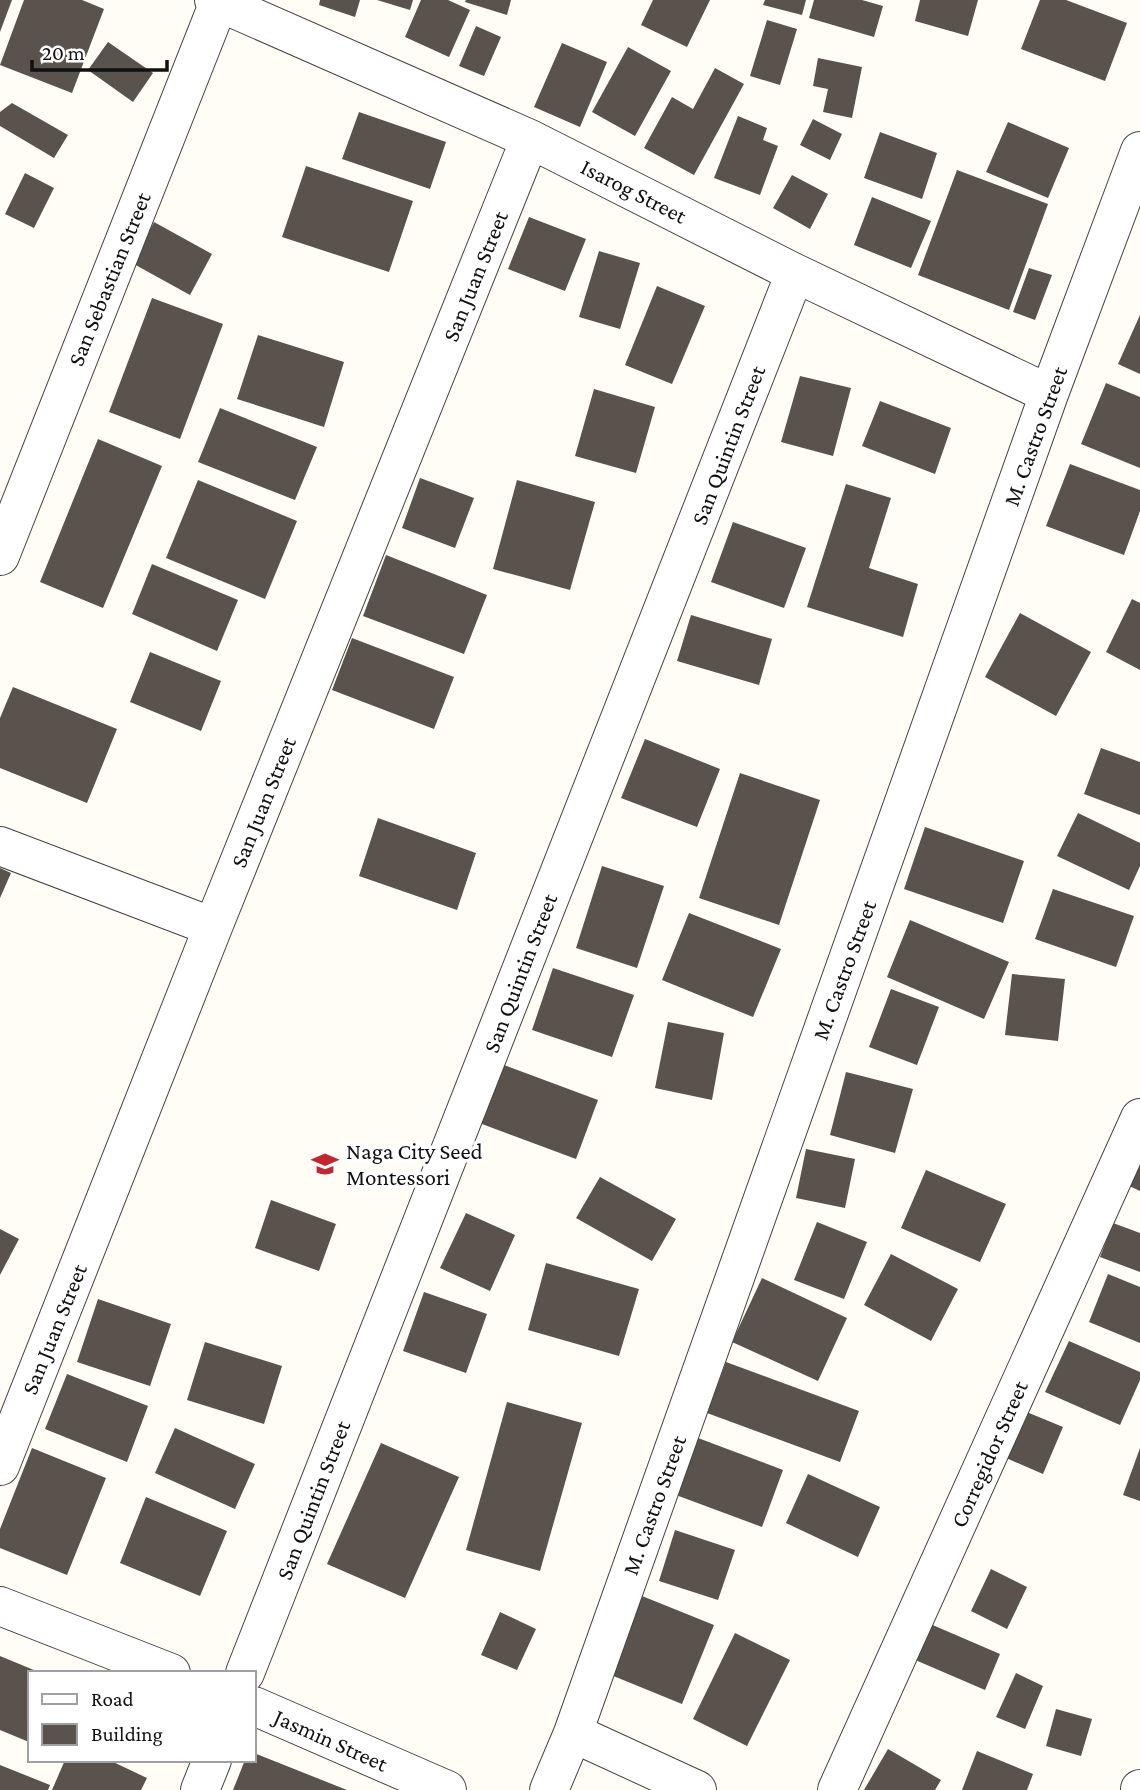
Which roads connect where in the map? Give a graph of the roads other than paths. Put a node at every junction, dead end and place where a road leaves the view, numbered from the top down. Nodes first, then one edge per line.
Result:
1 (216, 1) edge
2 (530, 139) junction
3 (1140, 151) edge
4 (795, 273) junction
5 (1049, 394) junction
6 (0, 556) edge
7 (0, 846) edge
8 (213, 927) junction
9 (1140, 1118) edge
10 (0, 1466) edge
11 (0, 1606) edge
12 (166, 1671) edge
13 (246, 1671) edge
14 (256, 1707) edge
15 (573, 1734) junction
16 (211, 1762) edge
17 (200, 1790) edge
18 (447, 1790) edge
19 (549, 1790) edge
20 (697, 1790) edge
21 (837, 1790) edge

1 - 2 street, Isarog Street
1 - 6 street, San Sebastian Street
2 - 4 street, Isarog Street
2 - 8 street, San Juan Street
3 - 5 street, M. Castro Street
4 - 5 street, Isarog Street
4 - 13 street, San Quintin Street
5 - 15 street, M. Castro Street
7 - 8 street
8 - 10 street, San Juan Street
9 - 21 street, Corregidor Street
11 - 12 street
14 - 18 street, Jasmin Street
15 - 19 street, M. Castro Street
15 - 20 street
16 - 17 street

